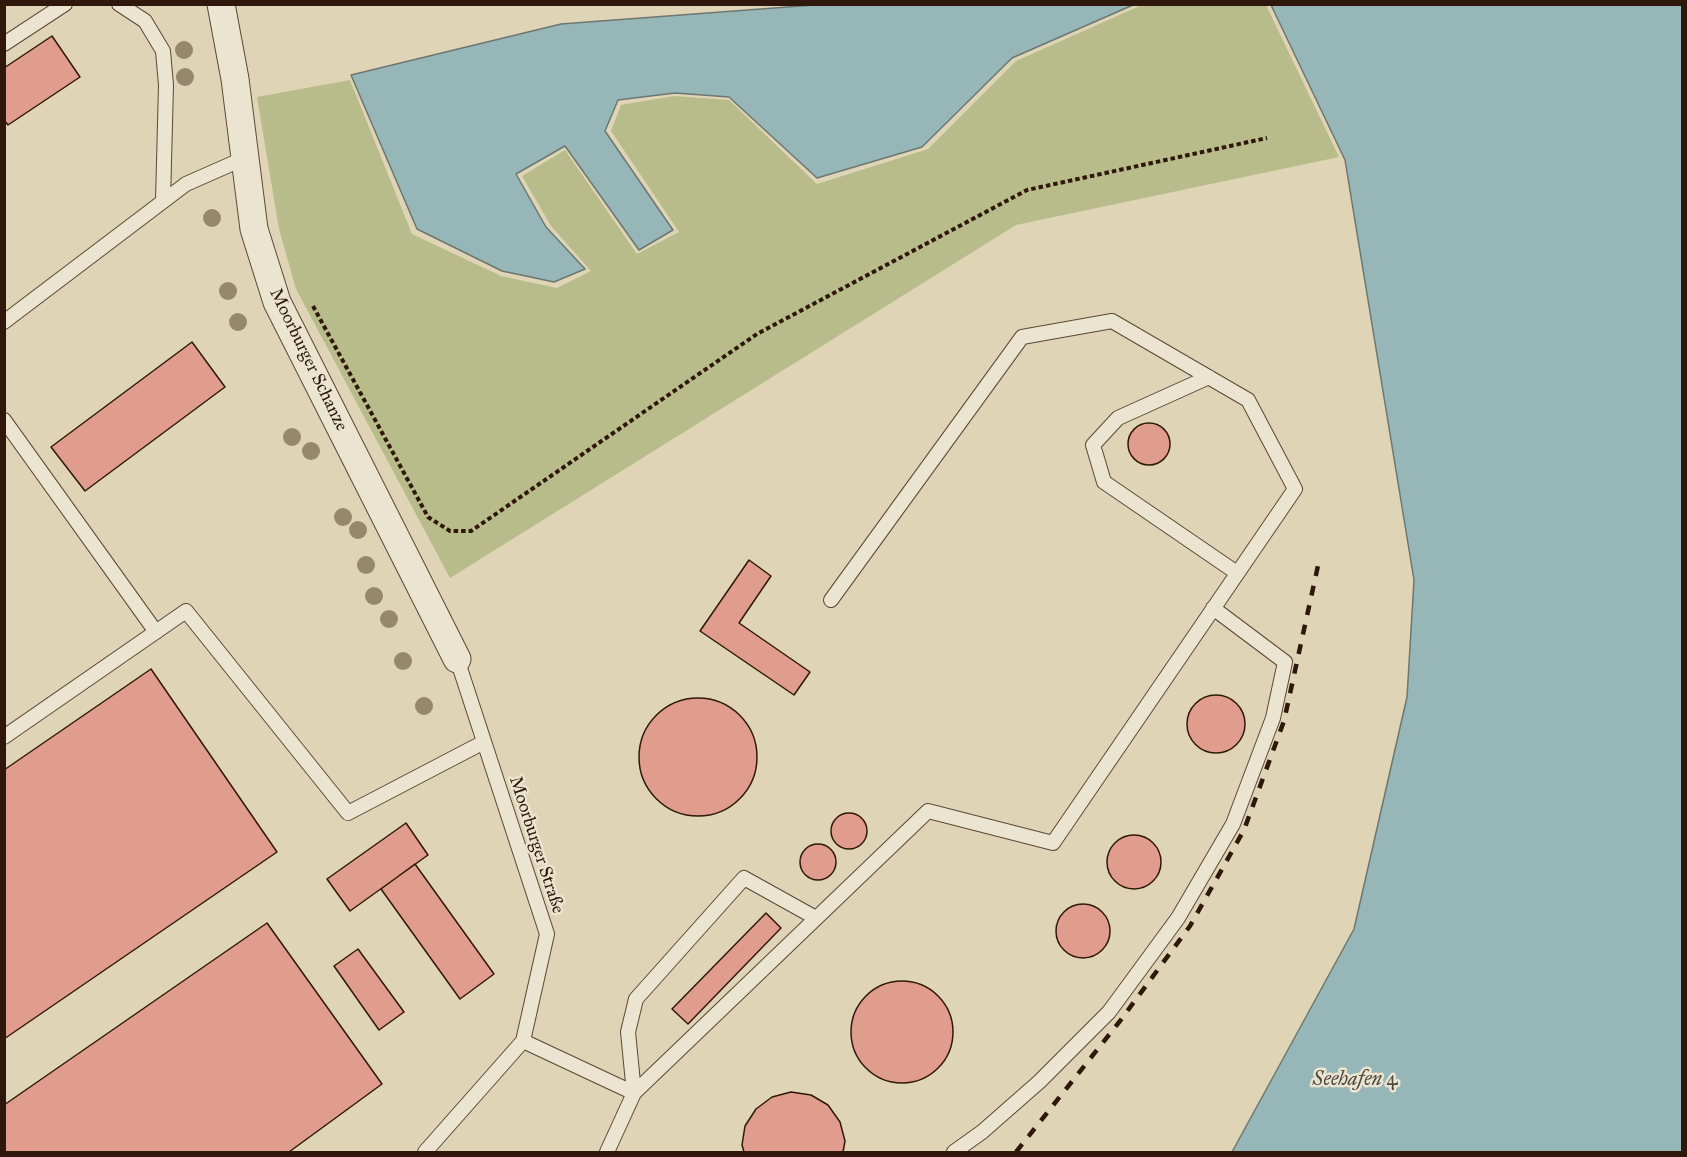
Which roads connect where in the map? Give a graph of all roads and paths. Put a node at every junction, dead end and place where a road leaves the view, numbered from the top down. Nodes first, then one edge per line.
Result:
1 (65, 4) edge
2 (119, 4) edge
3 (221, 4) edge
4 (4, 44) edge
5 (1267, 138) dead end
6 (245, 158) junction
7 (163, 201) junction
8 (312, 305) dead end
9 (4, 322) edge
10 (1209, 377) junction
11 (4, 420) edge
12 (1237, 573) junction
13 (831, 600) dead end
14 (1213, 608) junction
15 (156, 632) junction
16 (457, 658) joint
17 (4, 737) edge
18 (484, 742) junction
19 (816, 918) junction
20 (524, 1041) junction
21 (634, 1093) junction
22 (425, 1152) edge
23 (607, 1152) edge
24 (954, 1152) edge

1 - 4 lane
2 - 7 lane
3 - 6 street, Moorburger Schanze
5 - 8 path
6 - 7 lane
6 - 16 street, Moorburger Schanze
7 - 9 lane
10 - 12 lane
10 - 12 lane
10 - 13 lane
11 - 15 lane
12 - 14 lane
14 - 19 lane
14 - 24 lane
15 - 17 lane
15 - 18 lane
16 - 18 lane, Moorburger Straße
18 - 20 lane, Moorburger Straße
19 - 21 lane
19 - 21 lane
20 - 21 lane
20 - 22 lane, Moorburger Straße
21 - 23 lane

